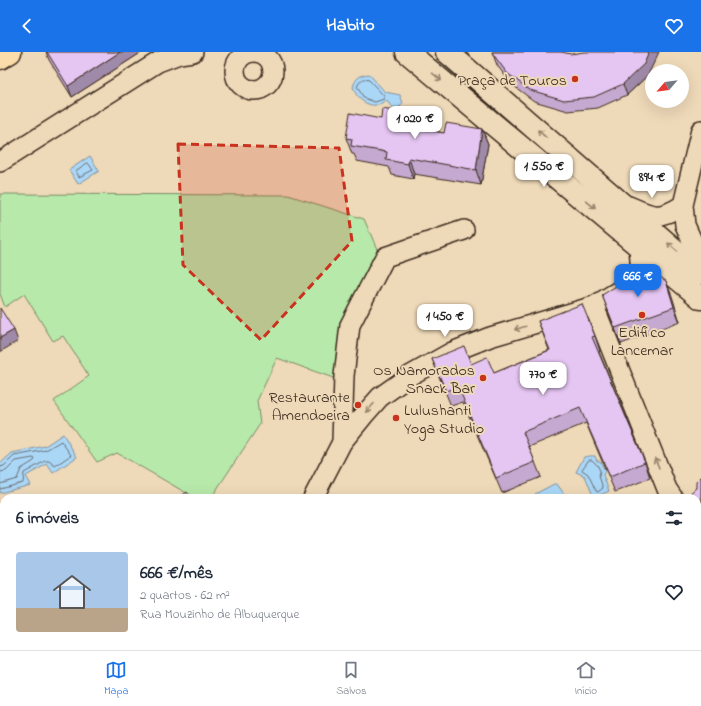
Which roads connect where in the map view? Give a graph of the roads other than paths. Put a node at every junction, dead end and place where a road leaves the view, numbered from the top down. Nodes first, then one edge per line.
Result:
1 (10, 52) edge
2 (193, 52) edge
3 (225, 52) edge
4 (255, 52) edge
5 (408, 52) edge
6 (447, 52) edge
7 (0, 58) edge
8 (236, 68) junction
9 (701, 130) edge
10 (0, 162) edge
11 (622, 203) junction
12 (683, 205) junction
13 (464, 230) dead end
14 (639, 245) junction
15 (701, 261) edge
16 (701, 273) edge
17 (701, 298) edge
18 (594, 306) junction
19 (342, 442) junction
20 (315, 494) edge
21 (670, 494) edge

1 - 7 main road
2 - 10 street
3 - 8 street
4 - 8 street
4 - 8 street
5 -> 14 main road
11 -> 6 main road
9 - 12 street
11 - 12 street
16 -> 11 main road
12 - 15 street
13 - 19 street
14 - 17 main road
14 - 18 street
18 -> 19 street
21 -> 18 street
19 - 20 street

